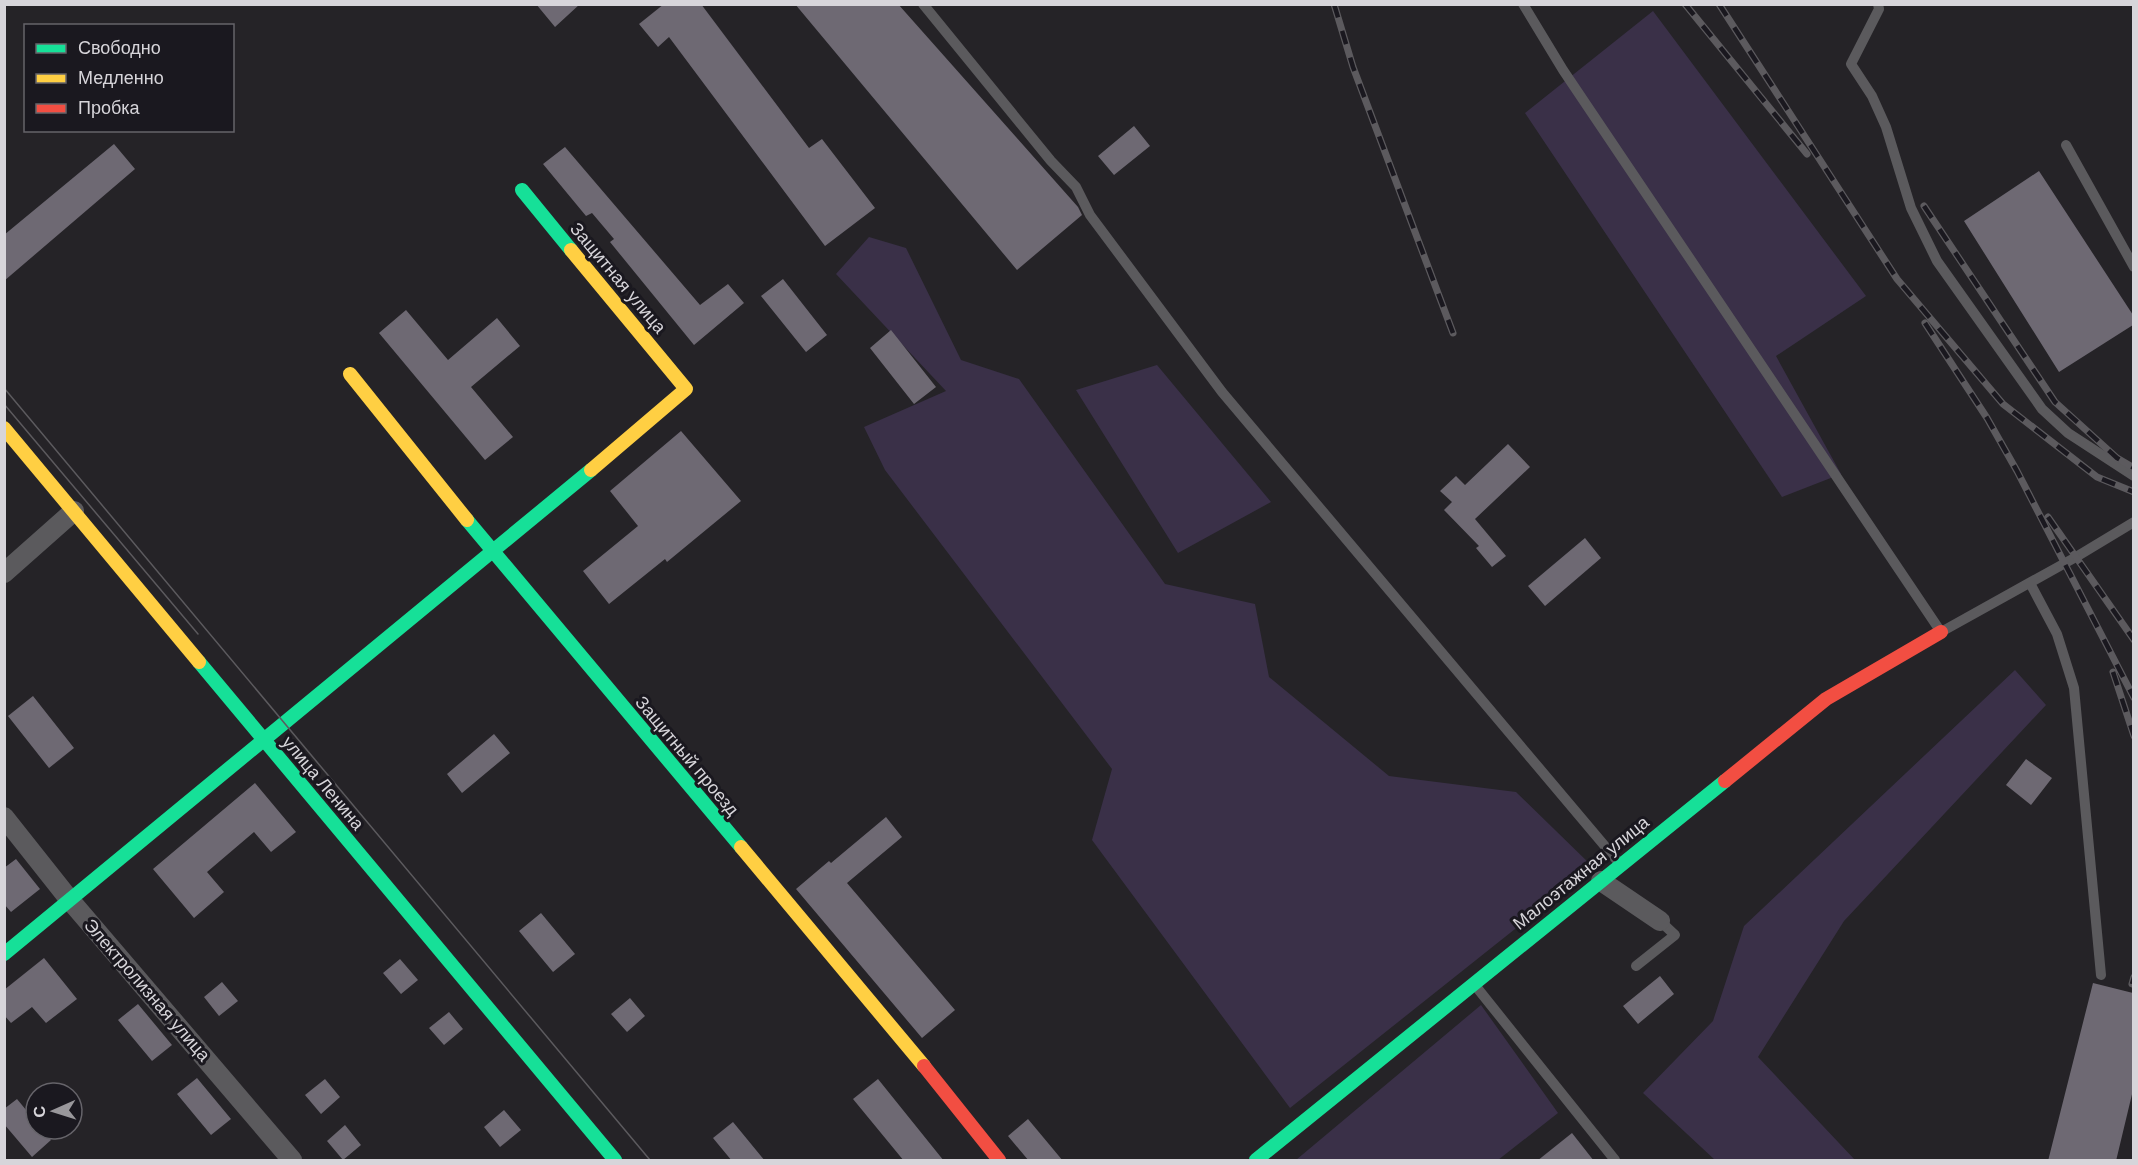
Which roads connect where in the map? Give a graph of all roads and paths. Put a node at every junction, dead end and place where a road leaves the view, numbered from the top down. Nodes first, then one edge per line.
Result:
1 (923, 4) edge
2 (1523, 4) edge
3 (1878, 4) edge
4 (2066, 146) dead end
5 (522, 190) dead end
6 (2133, 267) edge
7 (350, 374) dead end
8 (4, 428) edge
9 (2133, 476) edge
10 (74, 511) junction
11 (2133, 522) edge
12 (493, 552) junction
13 (4, 573) edge
14 (2030, 583) junction
15 (1941, 632) junction
16 (262, 739) junction
17 (4, 817) edge
18 (1621, 864) junction
19 (1600, 881) junction
20 (69, 899) junction
21 (1660, 921) joint
22 (4, 954) edge
23 (1636, 966) dead end
24 (2101, 975) dead end
25 (1474, 984) junction
26 (292, 1161) edge
27 (615, 1161) edge
28 (999, 1161) edge
29 (1257, 1161) edge
30 (1615, 1161) edge

1 - 18 lane
2 - 15 lane
3 - 9 lane
4 - 6 lane
5 - 12 street, Защитная улица
7 - 12 street, Защитный проезд
8 - 10 street, улица Ленина
10 - 13 street
10 - 16 street, улица Ленина
11 - 14 lane
12 - 16 street
12 - 28 street, Защитный проезд
14 - 15 lane
14 - 24 lane
15 - 18 street, Малоэтажная улица
16 - 20 street
16 - 27 street, улица Ленина
17 - 20 street, Электролизная улица
18 - 19 street, Малоэтажная улица
19 - 21 street
19 - 25 street, Малоэтажная улица
20 - 22 street
20 - 26 street, Электролизная улица
21 - 23 lane
25 - 29 street, Малоэтажная улица
25 - 30 lane

